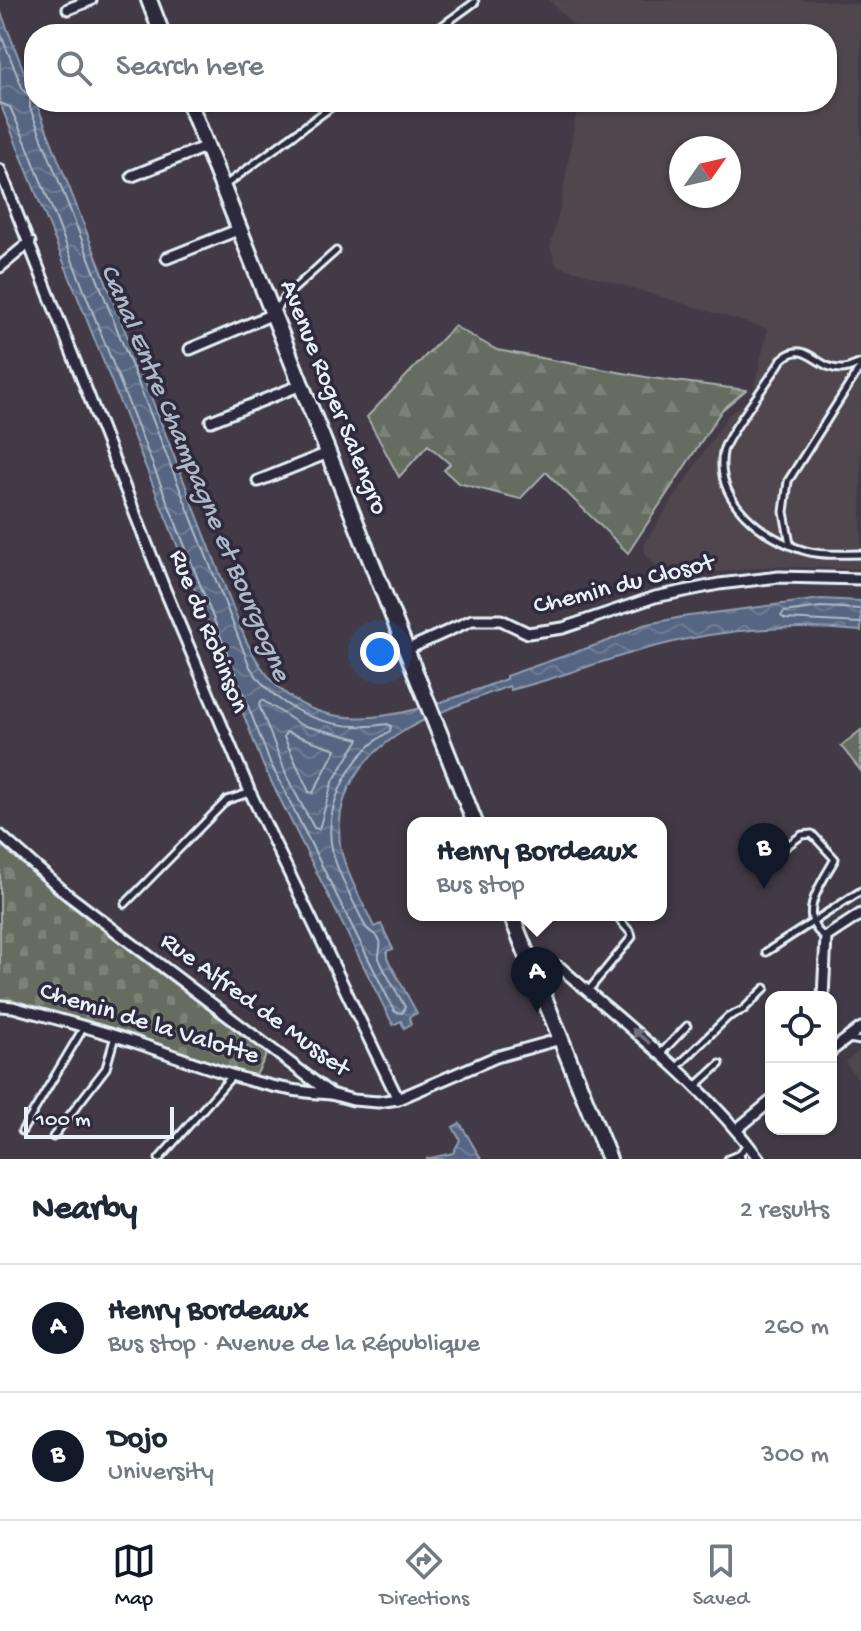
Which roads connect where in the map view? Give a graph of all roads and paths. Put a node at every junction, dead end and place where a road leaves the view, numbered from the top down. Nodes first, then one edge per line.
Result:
1 (91, 0) edge
2 (149, 0) edge
3 (475, 2) edge
4 (68, 9) dead end
5 (158, 24) edge
6 (445, 24) edge
7 (193, 112) edge
8 (324, 112) edge
9 (207, 146) junction
10 (0, 170) edge
11 (132, 176) dead end
12 (223, 187) junction
13 (240, 229) junction
14 (30, 242) junction
15 (336, 251) dead end
16 (167, 258) dead end
17 (0, 267) edge
18 (273, 314) junction
19 (190, 349) dead end
20 (861, 365) edge
21 (301, 385) junction
22 (211, 421) dead end
23 (328, 453) junction
24 (258, 481) dead end
25 (790, 545) junction
26 (861, 554) edge
27 (861, 579) edge
28 (406, 650) junction
29 (250, 792) junction
30 (473, 817) edge
31 (0, 835) edge
32 (774, 855) dead end
33 (861, 891) edge
34 (125, 904) dead end
35 (861, 914) edge
36 (513, 921) edge
37 (621, 921) edge
38 (812, 922) junction
39 (826, 937) junction
40 (766, 952) dead end
41 (530, 961) junction
42 (765, 988) dead end
43 (823, 991) edge
44 (592, 995) junction
45 (0, 1006) edge
46 (687, 1026) dead end
47 (85, 1027) junction
48 (861, 1028) edge
49 (115, 1035) junction
50 (561, 1039) junction
51 (861, 1041) edge
52 (839, 1044) edge
53 (661, 1053) junction
54 (720, 1064) dead end
55 (677, 1067) junction
56 (233, 1075) junction
57 (695, 1086) junction
58 (331, 1094) junction
59 (398, 1099) junction
60 (765, 1106) edge
61 (736, 1130) junction
62 (22, 1131) dead end
63 (53, 1137) dead end
64 (747, 1143) junction
65 (740, 1156) edge
66 (159, 1159) edge
67 (609, 1159) edge
68 (728, 1159) edge
69 (759, 1159) edge

1 - 4 street
2 - 5 main road
3 - 6 lane
7 - 9 main road, Avenue Roger Salengro
8 - 12 lane
9 - 11 street
9 - 12 main road, Avenue Roger Salengro
10 - 14 street, Rue du Robinson
12 - 13 main road, Avenue Roger Salengro
13 - 16 street
13 - 18 main road, Avenue Roger Salengro
14 - 17 street
14 - 29 street, Rue du Robinson
15 - 18 lane
18 - 19 street
18 - 21 main road, Avenue Roger Salengro
20 - 25 lane
20 - 25 lane
21 - 22 street
21 - 23 main road, Avenue Roger Salengro
23 - 24 street
23 - 28 main road, Avenue Roger Salengro
25 - 26 lane
27 - 28 street, Chemin du Closot
28 - 30 main road, Avenue Roger Salengro
29 - 34 lane
29 - 59 street, Rue du Robinson
31 - 58 street, Rue Alfred de Musset
32 - 38 lane
33 - 38 lane
35 - 39 street
36 - 41 main road
37 - 44 lane
38 - 39 lane
38 - 40 lane
39 - 43 street
41 - 44 street
41 - 50 main road
42 - 55 lane
53 -> 44 street
45 - 47 street, Chemin de la Valotte
46 - 53 lane
47 - 49 street, Chemin de la Valotte
47 - 62 lane
48 - 52 street
49 - 56 street, Chemin de la Valotte
49 - 63 lane
50 - 59 street, Rue Alfred de Musset
50 - 67 main road
51 - 52 lane
53 - 55 street
54 - 57 lane
55 - 57 street
56 - 58 street, Chemin de la Valotte
56 - 66 lane
57 - 61 street
58 - 59 street, Rue Alfred de Musset
60 - 61 street
61 - 64 street
64 - 65 lane
64 - 69 street
65 - 68 lane

